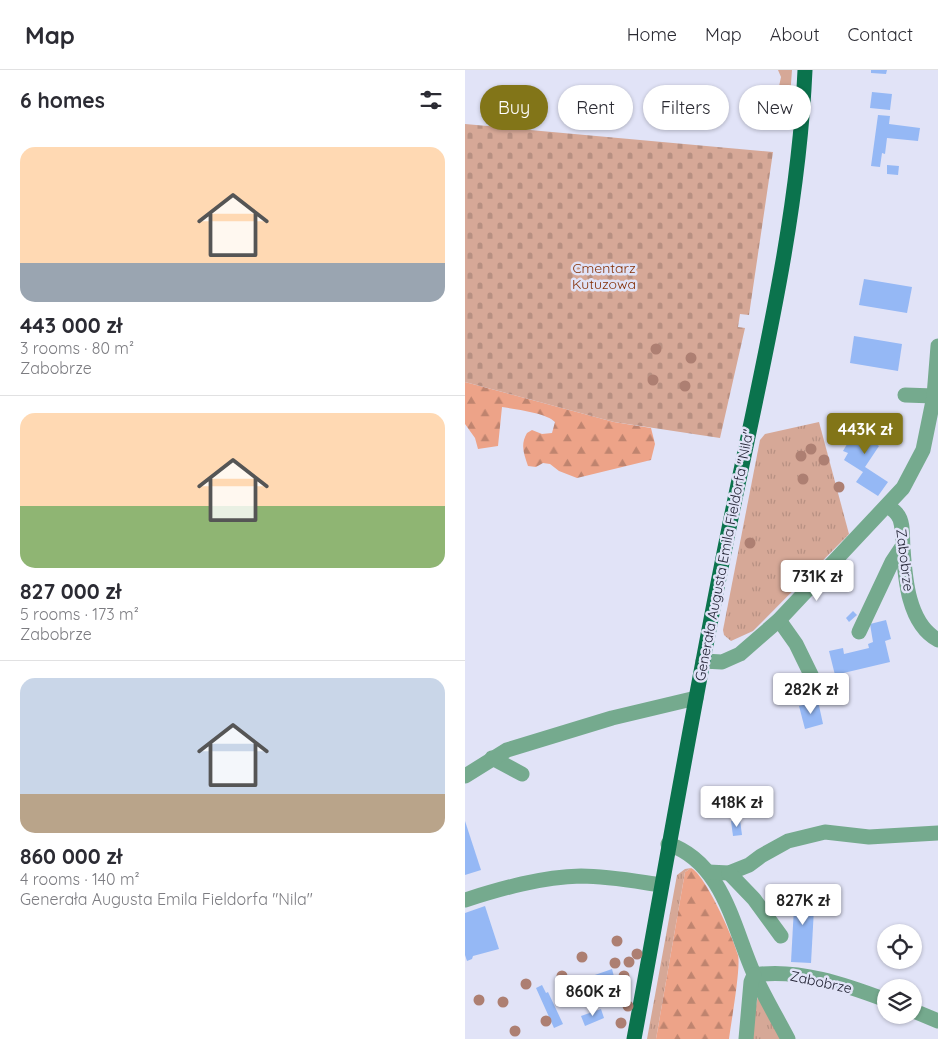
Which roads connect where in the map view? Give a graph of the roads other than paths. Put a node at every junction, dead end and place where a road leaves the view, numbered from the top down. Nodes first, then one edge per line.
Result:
1 (805, 70) edge
2 (938, 346) edge
3 (905, 395) dead end
4 (934, 396) junction
5 (888, 506) junction
6 (903, 547) junction
7 (779, 620) junction
8 (859, 632) dead end
9 (938, 640) edge
10 (703, 661) junction
11 (817, 687) dead end
12 (696, 698) junction
13 (492, 758) junction
14 (522, 774) dead end
15 (465, 776) edge
16 (938, 833) edge
17 (668, 844) junction
18 (708, 872) junction
19 (729, 873) junction
20 (661, 885) junction
21 (465, 900) edge
22 (781, 936) dead end
23 (754, 975) junction
24 (877, 997) edge
25 (922, 1014) edge
26 (938, 1021) edge
27 (634, 1039) edge
28 (746, 1039) edge
29 (788, 1039) edge

1 - 10 main road, Generała Augusta Emila Fieldorfa "Nila"
2 - 4 street, Zabobrze
3 - 4 street
4 - 5 street, Zabobrze
5 - 6 street, Zabobrze
5 - 7 street, Zabobrze
6 - 8 street
6 - 9 street, Zabobrze
7 - 10 street, Zabobrze
7 - 11 street
10 - 12 main road, Generała Augusta Emila Fieldorfa "Nila"
12 - 13 street
12 - 17 main road, Generała Augusta Emila Fieldorfa "Nila"
13 - 14 street
13 - 15 street
16 - 19 street
17 - 18 street
17 - 20 main road, Generała Augusta Emila Fieldorfa "Nila"
18 - 19 street
18 - 23 street
19 - 22 street
20 - 21 street
20 - 27 main road, Generała Augusta Emila Fieldorfa "Nila"
23 - 24 street, Zabobrze
23 - 28 street
23 - 29 street
25 - 26 street

